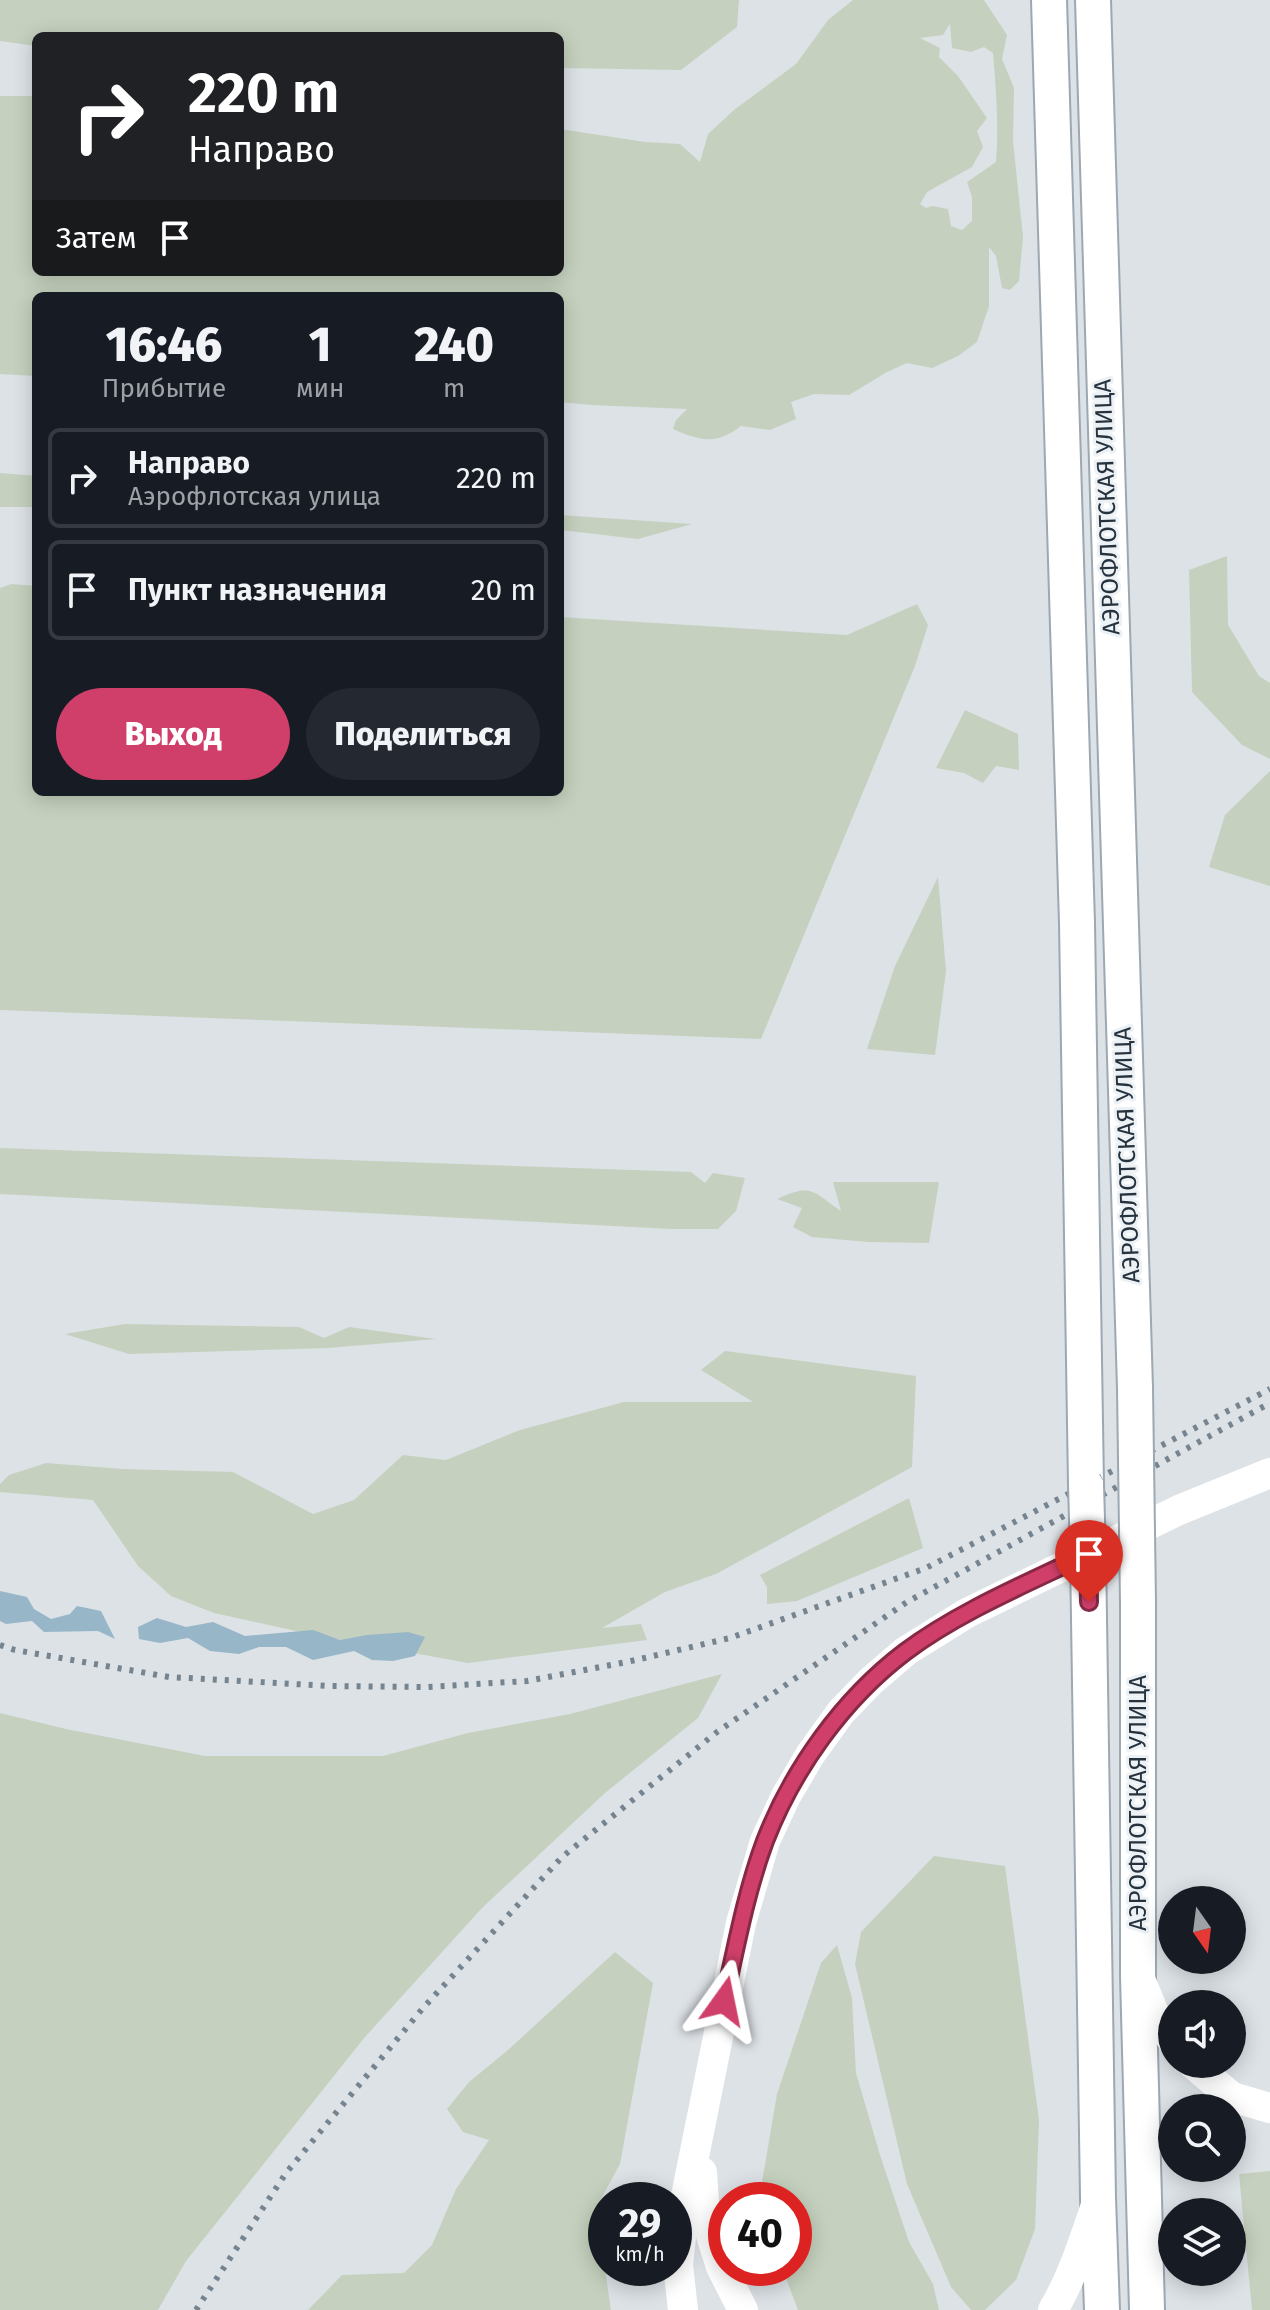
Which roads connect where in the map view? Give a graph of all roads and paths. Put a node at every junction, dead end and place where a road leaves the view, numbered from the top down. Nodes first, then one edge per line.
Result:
1 (1049, 0) edge
2 (1093, 0) edge
3 (1270, 1473) edge
4 (1088, 1554) junction
5 (1138, 1976) junction
6 (1158, 2019) edge
7 (1210, 2078) edge
8 (1270, 2108) edge
9 (700, 2134) junction
10 (1098, 2198) junction
11 (683, 2310) edge
12 (743, 2310) edge
13 (1053, 2310) edge
14 (1102, 2310) edge
15 (1147, 2310) edge

1 - 4 main road, АЭРОФЛОТСКАЯ УЛИЦА, bridge
2 - 5 main road, АЭРОФЛОТСКАЯ УЛИЦА, bridge
3 - 4 street
4 - 9 street
4 - 10 main road, АЭРОФЛОТСКАЯ УЛИЦА
5 - 6 street
5 - 15 main road, АЭРОФЛОТСКАЯ УЛИЦА
7 - 8 street
9 - 11 street
9 - 12 street
10 - 13 street
10 - 14 main road, АЭРОФЛОТСКАЯ УЛИЦА

